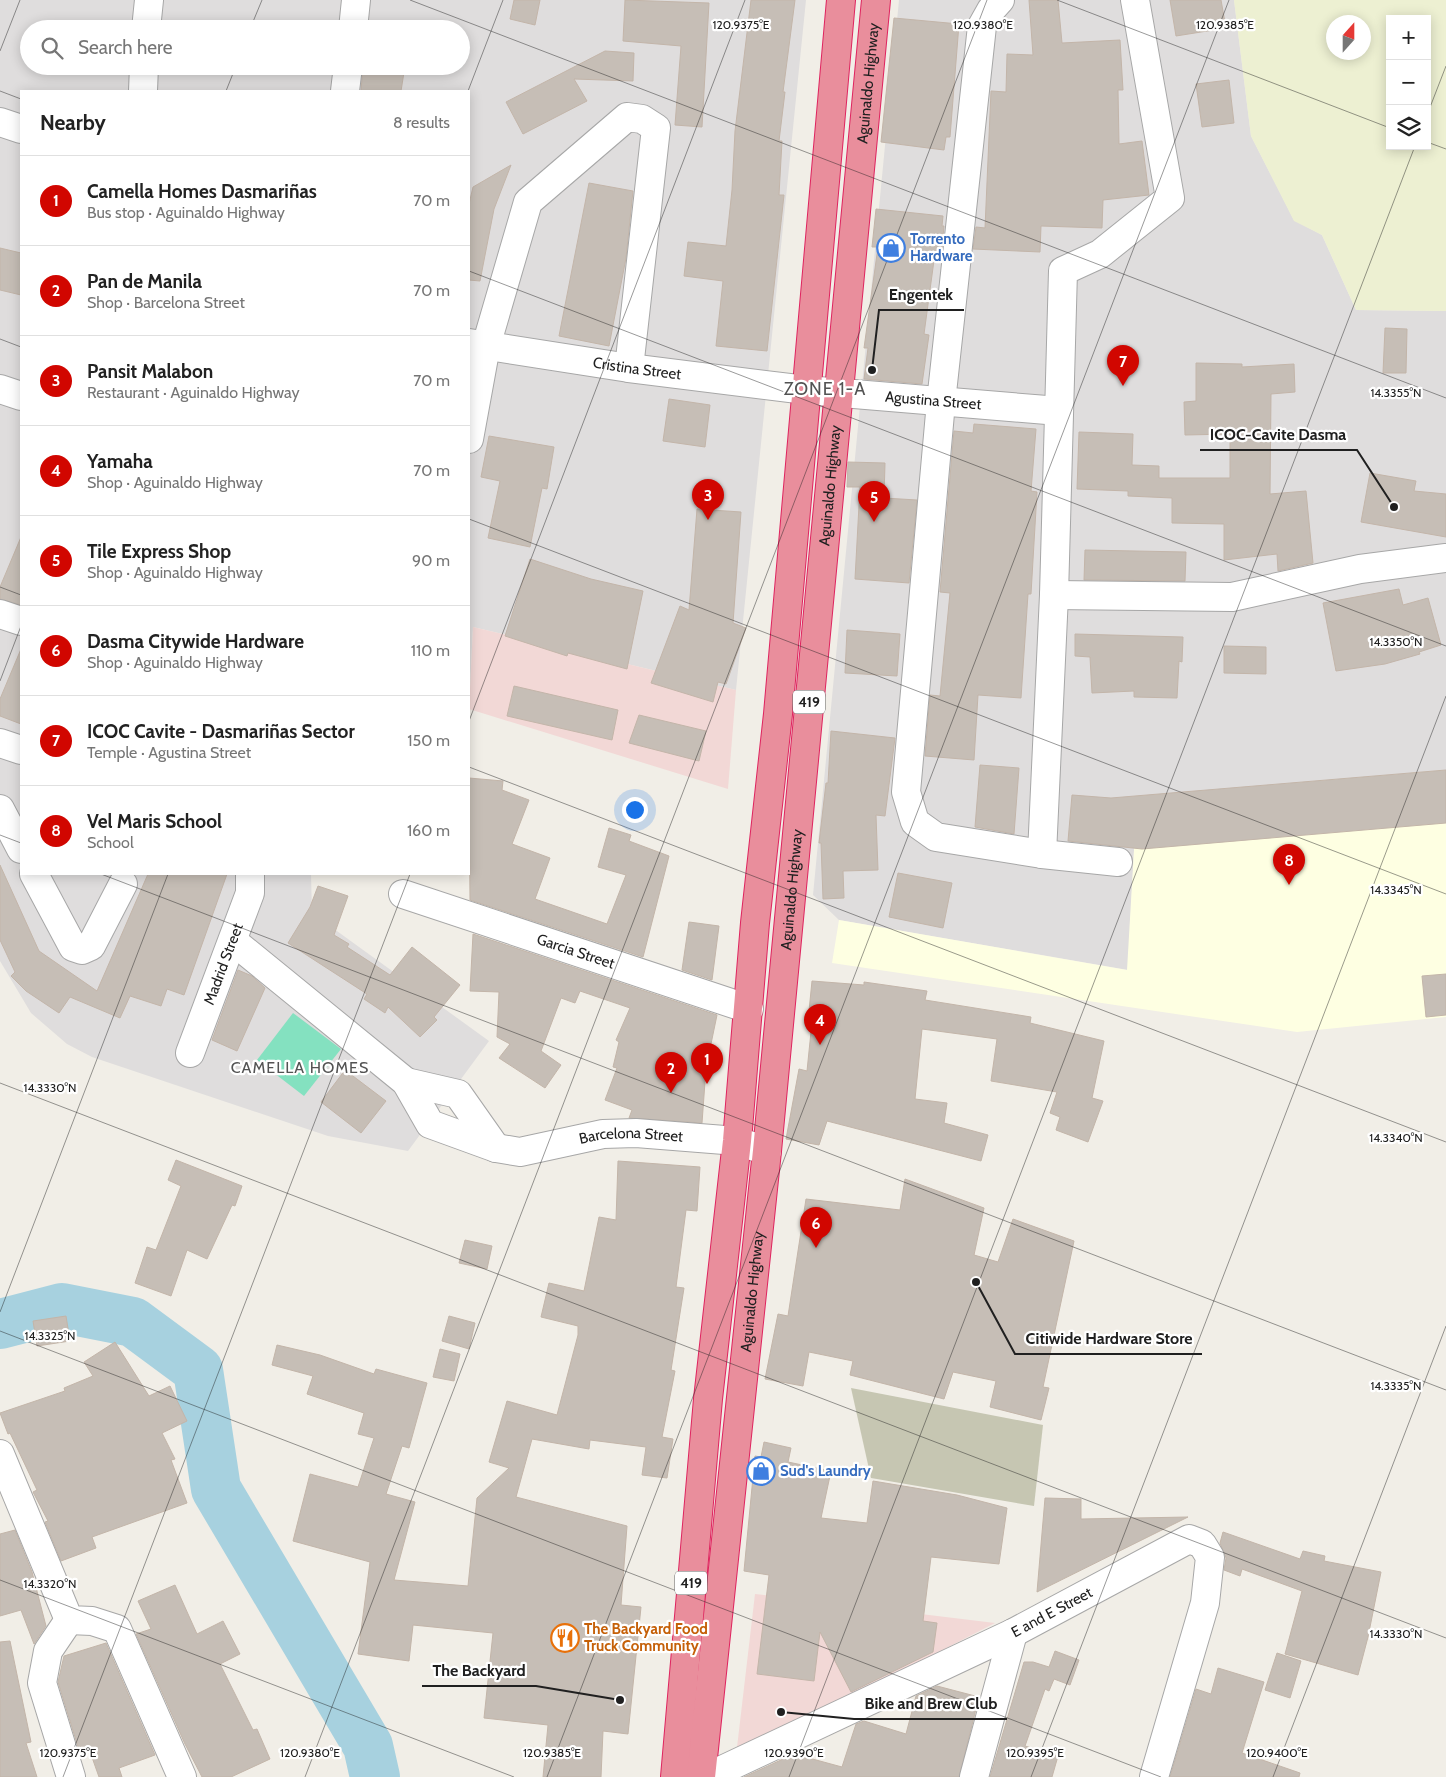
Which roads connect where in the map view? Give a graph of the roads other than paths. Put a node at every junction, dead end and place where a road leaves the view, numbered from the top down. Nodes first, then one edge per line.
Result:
1 (149, 0) edge
2 (356, 0) edge
3 (841, 0) edge
4 (876, 0) edge
5 (1000, 0) edge
6 (1134, 0) edge
7 (147, 20) edge
8 (354, 20) edge
9 (144, 75) edge
10 (347, 75) edge
11 (143, 90) edge
12 (345, 90) edge
13 (0, 122) edge
14 (20, 129) edge
15 (477, 344) edge
16 (629, 368) junction
17 (0, 389) edge
18 (806, 390) junction
19 (838, 393) junction
20 (20, 396) edge
21 (941, 402) junction
22 (1059, 411) junction
23 (470, 426) edge
24 (1446, 558) edge
25 (1054, 595) junction
26 (0, 614) edge
27 (20, 621) edge
28 (0, 742) edge
29 (20, 750) edge
30 (0, 809) edge
31 (20, 848) edge
32 (1042, 854) junction
33 (1118, 862) dead end
34 (35, 875) edge
35 (250, 875) edge
36 (123, 884) dead end
37 (403, 894) dead end
38 (233, 941) junction
39 (749, 1008) junction
40 (190, 1053) dead end
41 (406, 1082) junction
42 (737, 1141) junction
43 (496, 1148) junction
44 (767, 1151) junction
45 (0, 1454) edge
46 (69, 1620) junction
47 (1013, 1633) junction
48 (688, 1773) edge
49 (72, 1777) edge
50 (182, 1777) edge
51 (974, 1777) edge
52 (1154, 1777) edge

1 - 7 street
2 - 8 street
3 - 18 highway, Aguinaldo Highway / 419
4 - 19 highway, Aguinaldo Highway / 419
5 - 21 street
6 - 22 street
9 - 11 street
10 - 12 street
13 - 14 street
15 - 16 street, Cristina Street
15 - 16 street
15 - 23 street
16 - 18 street, Cristina Street
17 - 20 street
18 - 19 street, Agustina Street
18 - 39 highway, Aguinaldo Highway / 419
19 - 21 street, Agustina Street
19 - 44 highway, Aguinaldo Highway / 419
21 - 22 street, Agustina Street
21 - 32 street
22 - 25 street
24 - 25 street
25 - 32 street
26 - 27 street
28 - 29 street
30 - 31 street
32 - 33 street
34 - 36 street
35 - 38 street, Madrid Street
37 - 39 street, Garcia Street
38 - 40 street, Madrid Street
38 - 41 street, Barcelona Street
39 - 42 highway, Aguinaldo Highway / 419
41 - 43 street, Barcelona Street
41 - 43 street, Barcelona Street
42 - 43 street, Barcelona Street
42 - 44 street, Barcelona Street
42 - 48 highway, Aguinaldo Highway / 419
44 - 48 highway, Aguinaldo Highway / 419
45 - 46 street
46 - 49 street
46 - 50 street
47 - 48 street, E and E Street
47 - 51 street
47 - 52 street, E and E Street

